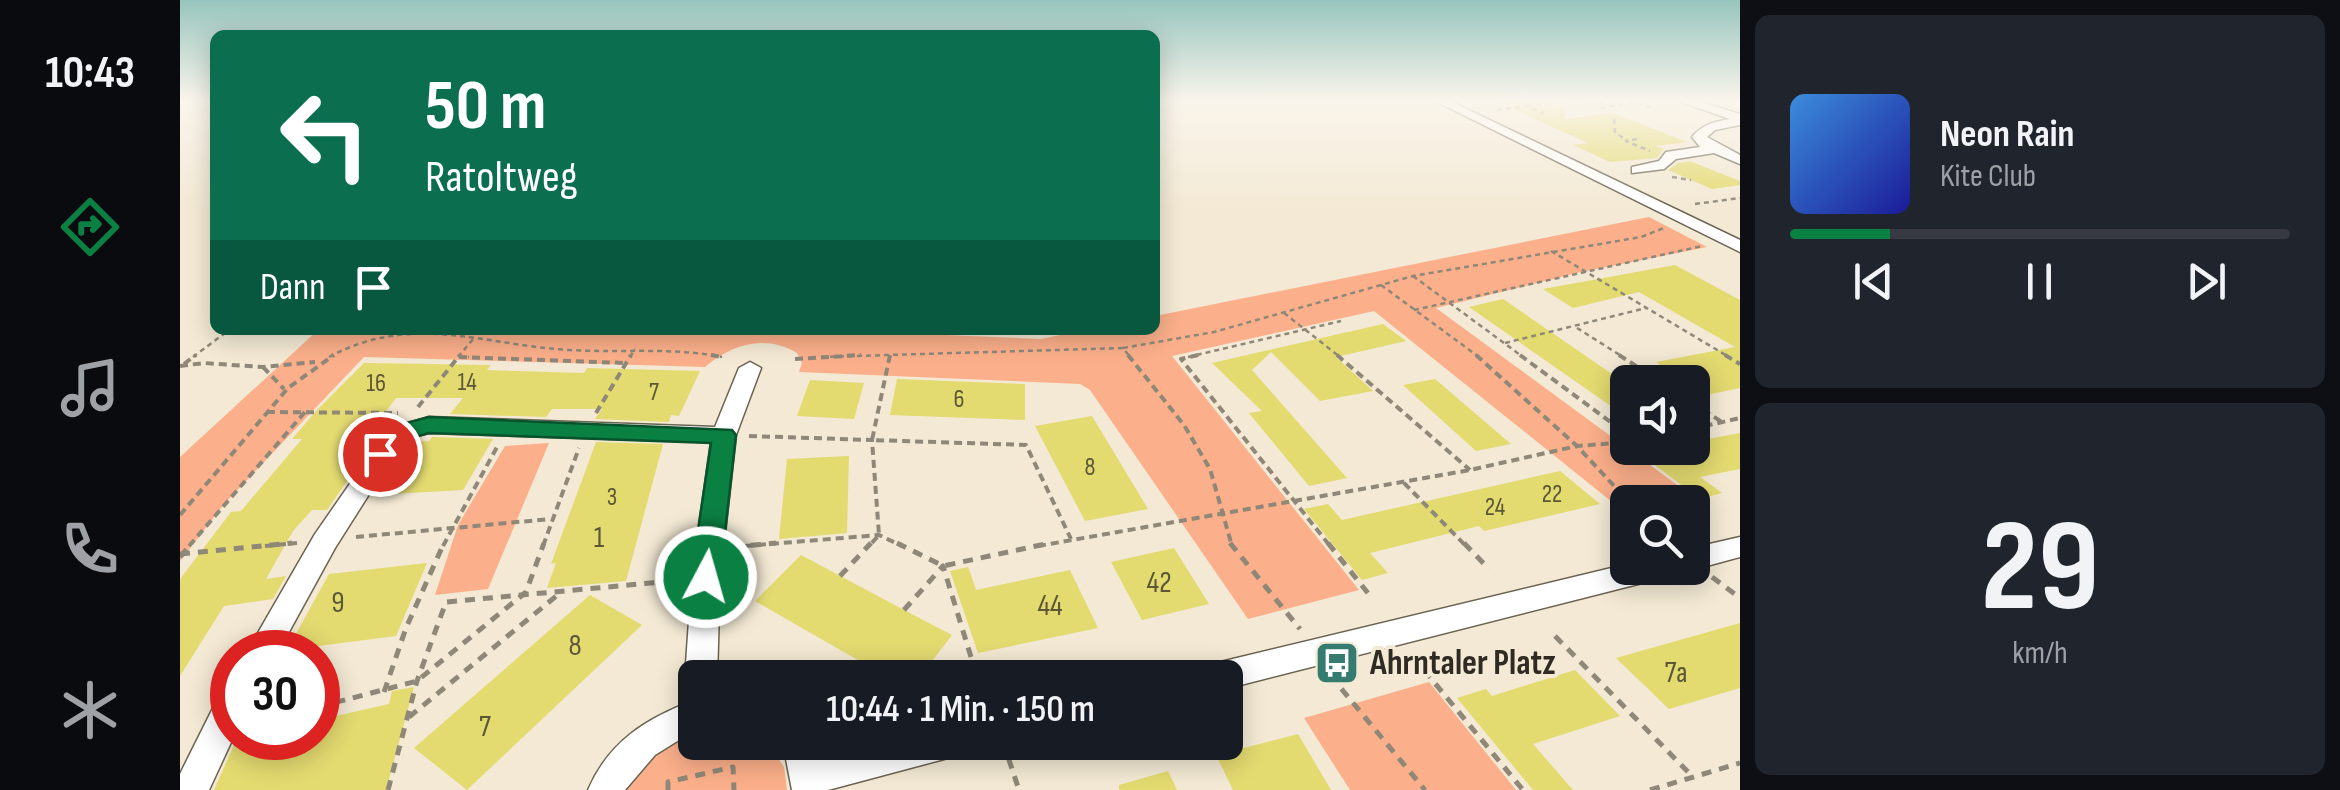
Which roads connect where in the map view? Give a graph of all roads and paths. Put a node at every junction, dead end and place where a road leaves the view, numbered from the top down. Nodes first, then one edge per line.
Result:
1 (1515, 137) edge
2 (1621, 137) edge
3 (1699, 137) edge
4 (1637, 139) dead end
5 (1627, 140) junction
6 (1714, 149) junction
7 (1668, 159) junction
8 (1740, 160) edge
9 (1637, 170) dead end
10 (1740, 198) edge
11 (1690, 205) dead end
12 (1670, 226) dead end
13 (1707, 245) dead end
14 (1740, 246) edge
15 (1550, 250) junction
16 (1583, 270) junction
17 (1413, 276) junction
18 (1380, 284) junction
19 (1446, 301) junction
20 (1646, 308) junction
21 (1414, 310) junction
22 (1284, 312) junction
23 (1341, 321) dead end
24 (1576, 327) junction
25 (1305, 329) junction
26 (222, 335) edge
27 (395, 335) edge
28 (458, 335) edge
29 (474, 338) junction
30 (1504, 344) junction
31 (1123, 348) junction
32 (635, 349) junction
33 (890, 353) junction
34 (194, 356) junction
35 (459, 357) junction
36 (722, 357) dead end
37 (794, 360) dead end
38 (317, 362) junction
39 (204, 363) junction
40 (626, 363) junction
41 (1740, 364) edge
42 (1635, 365) edge
43 (180, 366) edge
44 (263, 368) junction
45 (750, 368) dead end
46 (285, 390) junction
47 (264, 412) junction
48 (305, 412) junction
49 (1710, 414) edge
50 (1740, 418) edge
51 (1722, 422) junction
52 (1610, 424) edge
53 (1710, 425) edge
54 (508, 427) junction
55 (586, 430) junction
56 (724, 435) junction
57 (872, 440) junction
58 (1610, 441) edge
59 (1577, 446) junction
60 (1470, 470) junction
61 (1404, 482) junction
62 (1613, 485) edge
63 (1294, 503) junction
64 (1224, 513) junction
65 (180, 516) edge
66 (550, 518) junction
67 (450, 528) junction
68 (879, 535) junction
69 (1071, 540) junction
70 (325, 541) junction
71 (1740, 547) edge
72 (708, 549) junction
73 (181, 555) edge
74 (1710, 559) edge
75 (942, 566) junction
76 (1490, 569) dead end
77 (1710, 574) edge
78 (840, 576) dead end
79 (706, 577) junction
80 (1610, 580) edge
81 (563, 590) junction
82 (526, 592) junction
83 (1371, 597) dead end
84 (1740, 598) edge
85 (904, 610) dead end
86 (274, 630) edge
87 (1555, 636) dead end
88 (1316, 652) junction
89 (703, 660) edge
90 (973, 660) edge
91 (1243, 670) edge
92 (1424, 670) dead end
93 (417, 682) junction
94 (384, 692) junction
95 (340, 702) edge
96 (409, 717) junction
97 (678, 724) edge
98 (210, 749) edge
99 (801, 760) edge
100 (889, 760) edge
101 (1009, 760) edge
102 (1740, 764) edge
103 (1693, 777) junction
104 (810, 784) edge
105 (190, 790) edge
106 (388, 790) edge
107 (606, 790) edge
108 (668, 790) edge
109 (734, 790) edge
110 (1019, 790) edge
111 (1426, 790) edge
112 (1523, 790) edge
113 (1650, 790) edge

1 - 14 street
2 - 5 path
3 - 6 street
4 - 5 path
5 - 7 path
6 - 7 street
6 - 8 street
7 - 9 street
10 - 11 path
12 - 15 path
13 - 16 path
15 - 16 path
15 - 17 path
16 - 19 path
16 - 20 path
17 - 18 path
17 - 19 path
18 - 21 path
18 - 22 path
19 - 21 path
19 - 30 path
20 - 24 path
20 - 41 path
21 - 59 path
22 - 25 path
22 - 31 path
23 - 25 path
24 - 30 path
24 - 42 path
25 - 60 path
25 - 63 path
26 - 34 path
27 - 38 path
28 - 29 path
29 - 32 path
29 - 35 path
30 - 52 path
31 - 33 path
31 - 64 path
32 - 36 path
32 - 40 path
33 - 37 path
33 - 57 path
34 - 39 path
34 - 43 path
35 - 40 path
35 - 48 path
38 - 44 path
38 - 46 path
39 - 43 path
39 - 44 path
40 - 55 path
44 - 46 path
45 - 56 street
46 - 47 path
47 - 48 path
47 - 65 path
48 - 73 path
49 - 51 path
50 - 51 path
51 - 53 path
54 - 55 street
54 - 67 path
54 - 70 street
55 - 56 street
55 - 66 path
56 - 57 path
56 - 72 street
57 - 68 path
57 - 69 path
58 - 59 path
59 - 60 path
59 - 62 path
60 - 61 path
61 - 63 path
61 - 76 path
63 - 64 path
63 - 83 path
64 - 69 path
64 - 88 path
66 - 67 path
66 - 82 path
67 - 70 path
67 - 94 path
68 - 72 path
68 - 75 path
68 - 78 path
69 - 75 path
70 - 73 path
70 - 86 street
71 - 74 street
72 - 79 street
75 - 85 path
75 - 90 path
77 - 84 path
79 - 81 path
79 - 89 street
80 - 88 street
81 - 82 path
81 - 96 path
82 - 93 path
82 - 93 path
87 - 103 path
88 - 91 street
88 - 111 path
92 - 112 path
93 - 94 path
93 - 96 path
94 - 95 path
96 - 106 path
97 - 107 street
98 - 105 street
99 - 104 street
100 - 104 street
101 - 110 path
102 - 103 path
103 - 113 path
108 - 109 path

